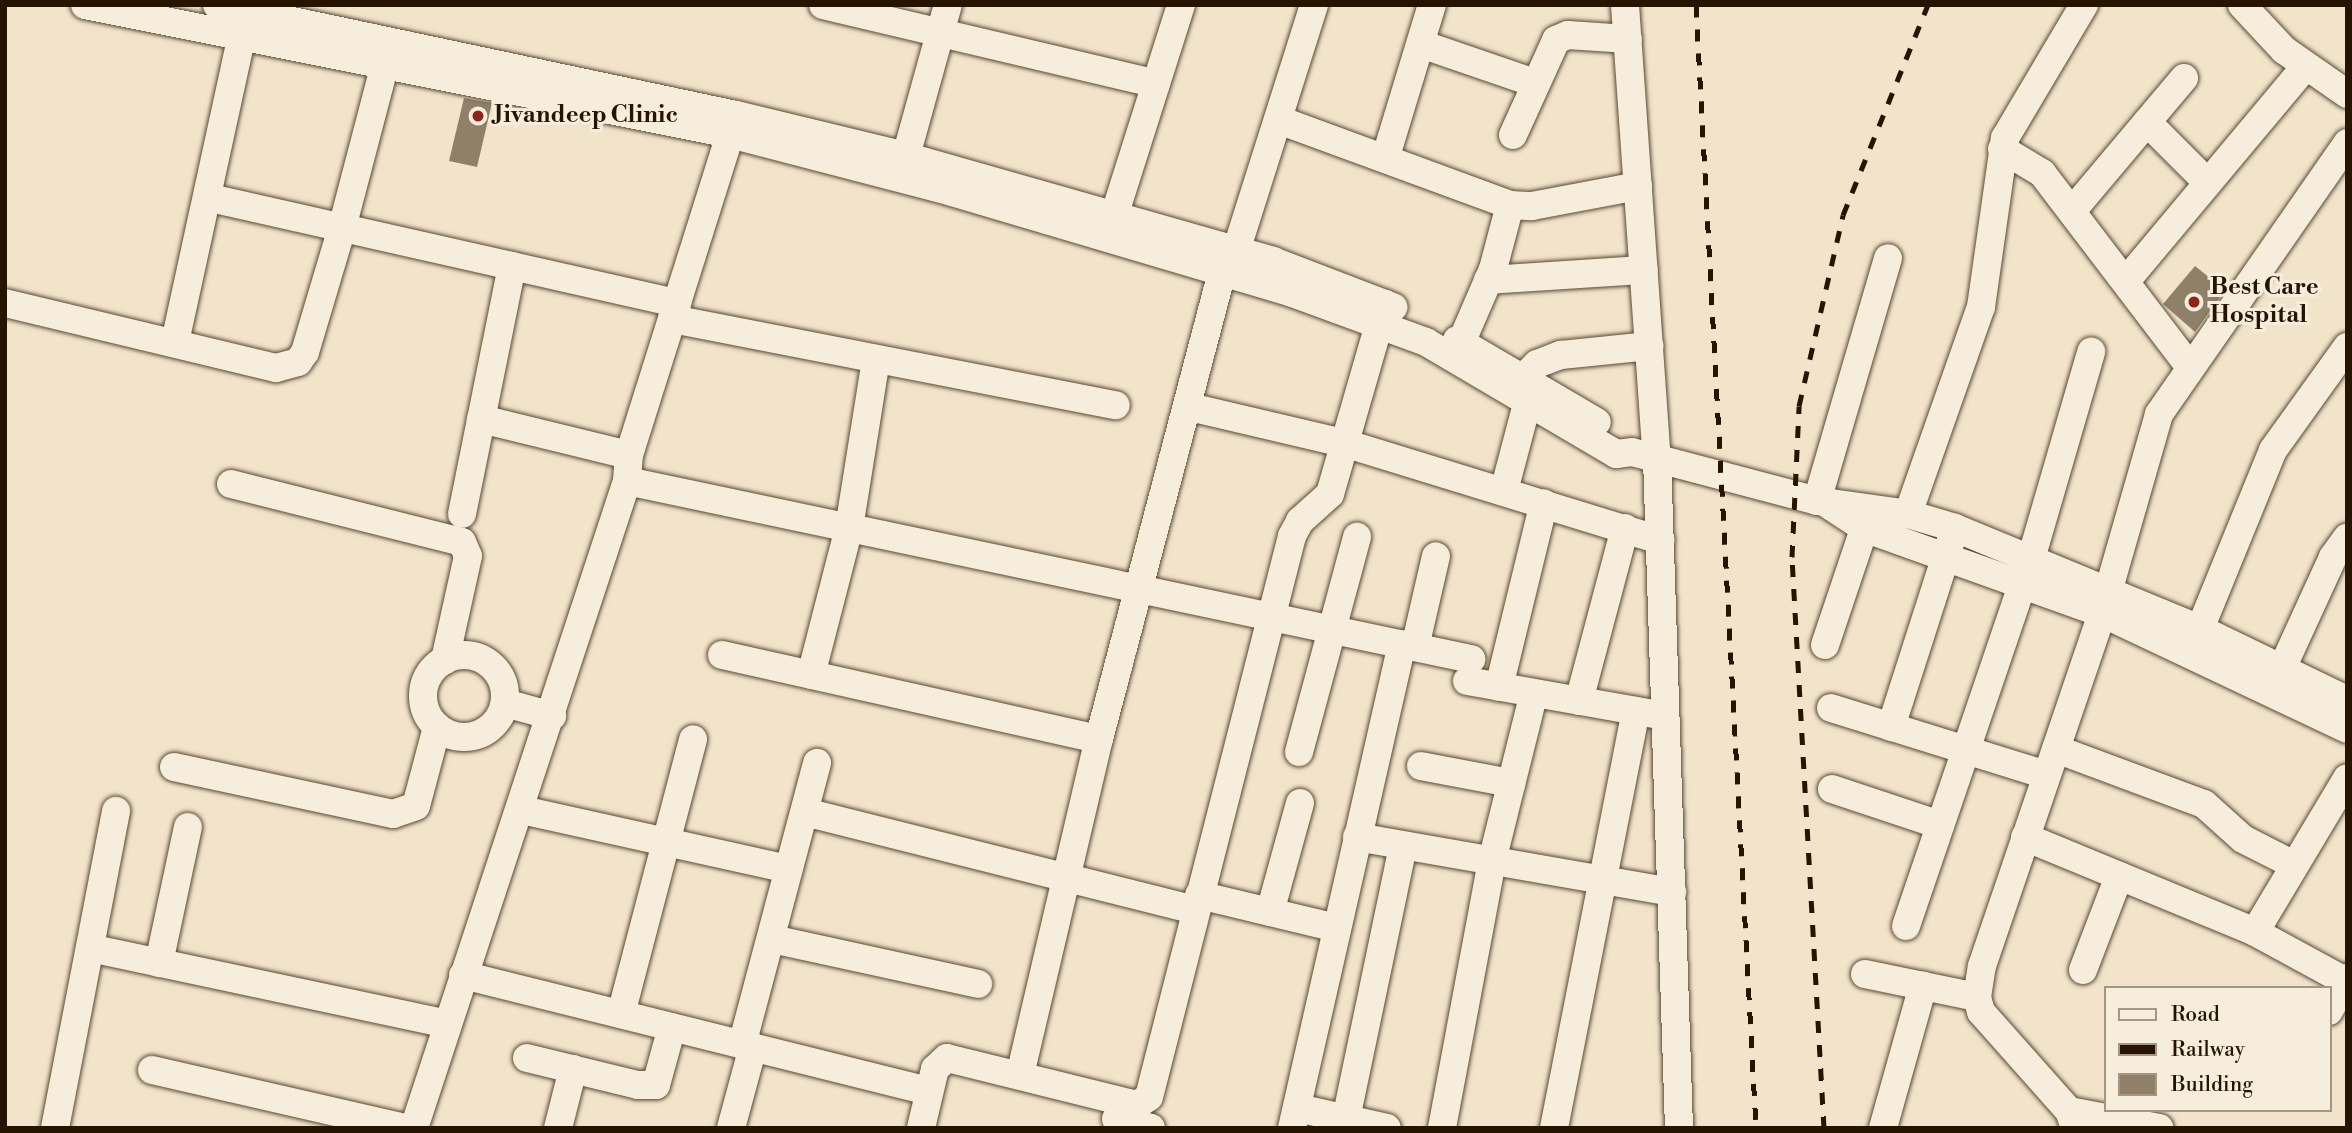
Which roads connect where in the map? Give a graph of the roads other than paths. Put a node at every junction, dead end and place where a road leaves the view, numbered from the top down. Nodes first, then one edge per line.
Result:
1 (85, 5) edge
2 (217, 5) edge
3 (823, 5) edge
4 (948, 5) edge
5 (1181, 5) edge
6 (1314, 5) edge
7 (1433, 5) edge
8 (1625, 5) edge
9 (2084, 5) edge
10 (2242, 5) edge
11 (118, 8) edge
12 (940, 32) junction
13 (242, 35) junction
14 (1628, 38) junction
15 (1421, 44) junction
16 (384, 64) junction
17 (2306, 66) junction
18 (2184, 78) dead end
19 (525, 81) junction
20 (1535, 83) junction
21 (1156, 84) junction
22 (2347, 94) edge
23 (1279, 120) junction
24 (2147, 121) junction
25 (733, 124) junction
26 (1513, 135) dead end
27 (2347, 143) edge
28 (2002, 149) junction
29 (1386, 156) junction
30 (903, 167) junction
31 (2338, 176) edge
32 (2208, 183) junction
33 (1638, 186) junction
34 (210, 198) junction
35 (1510, 205) junction
36 (2072, 211) junction
37 (1111, 227) junction
38 (342, 228) junction
39 (1229, 257) junction
40 (1888, 258) dead end
41 (512, 266) junction
42 (1644, 270) junction
43 (1488, 280) junction
44 (2126, 281) junction
45 (5, 303) edge
46 (675, 311) junction
47 (1382, 313) junction
48 (174, 342) junction
49 (1461, 343) junction
50 (1650, 346) junction
51 (2347, 347) edge
52 (2091, 352) dead end
53 (876, 359) junction
54 (2190, 367) junction
55 (1520, 391) junction
56 (1116, 405) dead end
57 (1190, 407) junction
58 (481, 419) junction
59 (1344, 443) junction
60 (1645, 455) junction
61 (628, 468) junction
62 (231, 484) dead end
63 (1504, 491) junction
64 (1821, 501) junction
65 (1544, 503) junction
66 (462, 514) dead end
67 (1909, 514) junction
68 (1868, 518) junction
69 (849, 528) junction
70 (1625, 528) junction
71 (1955, 528) junction
72 (1357, 537) dead end
73 (2347, 538) edge
74 (1660, 540) junction
75 (1436, 556) dead end
76 (1946, 556) junction
77 (2026, 571) junction
78 (1138, 589) junction
79 (2106, 601) junction
80 (1273, 617) junction
81 (2200, 629) junction
82 (1333, 630) junction
83 (1825, 645) dead end
84 (1408, 646) junction
85 (722, 655) dead end
86 (445, 660) junction
87 (811, 675) junction
88 (2276, 681) junction
89 (1499, 687) junction
90 (1534, 693) junction
91 (2347, 700) edge
92 (1579, 701) junction
93 (505, 703) junction
94 (1831, 708) dead end
95 (1636, 711) junction
96 (552, 716) junction
97 (1667, 716) junction
98 (437, 727) junction
99 (1891, 727) junction
100 (2347, 729) edge
101 (693, 739) dead end
102 (1098, 739) junction
103 (2056, 748) junction
104 (1965, 749) junction
105 (1299, 752) dead end
106 (817, 763) dead end
107 (1421, 766) dead end
108 (174, 767) dead end
109 (2046, 775) junction
110 (2347, 778) edge
111 (1511, 783) junction
112 (1832, 789) dead end
113 (1300, 803) dead end
114 (522, 810) junction
115 (116, 811) dead end
116 (805, 812) junction
117 (1940, 825) junction
118 (188, 827) dead end
119 (2025, 837) junction
120 (1357, 838) junction
121 (665, 841) junction
122 (1403, 846) junction
123 (1492, 861) junction
124 (2294, 865) junction
125 (789, 869) junction
126 (1065, 876) junction
127 (2119, 876) junction
128 (1603, 880) junction
129 (1672, 892) junction
130 (1197, 902) junction
131 (1270, 912) junction
132 (1906, 926) dead end
133 (1336, 928) junction
134 (2255, 932) junction
135 (772, 939) junction
136 (90, 948) junction
137 (159, 963) junction
138 (2083, 970) dead end
139 (1866, 974) dead end
140 (463, 975) junction
141 (2346, 979) edge
142 (978, 984) dead end
143 (1923, 986) junction
144 (1977, 997) junction
145 (2331, 1007) edge
146 (621, 1014) junction
147 (447, 1024) junction
148 (672, 1027) junction
149 (748, 1046) junction
150 (527, 1058) dead end
151 (573, 1069) junction
152 (152, 1070) dead end
153 (1020, 1075) junction
154 (928, 1091) junction
155 (1116, 1116) edge
156 (1295, 1118) edge
157 (2072, 1119) edge
158 (1351, 1123) edge
159 (55, 1128) edge
160 (406, 1128) edge
161 (414, 1128) edge
162 (558, 1128) edge
163 (731, 1128) edge
164 (921, 1128) edge
165 (1151, 1128) edge
166 (1387, 1128) edge
167 (1442, 1128) edge
168 (1554, 1128) edge
169 (1679, 1128) edge
170 (1883, 1128) edge
171 (2159, 1128) edge

1 - 11 street
2 - 19 street
3 - 12 street
4 - 12 street
5 - 21 street
6 - 23 street
7 - 15 street
8 - 14 street
9 - 28 street
10 - 17 street
11 - 13 street
12 - 21 street
12 - 30 street
13 - 16 street
13 - 34 street
14 - 20 street
14 - 33 street
15 - 20 street
15 - 29 street
16 - 19 street
16 - 38 street
17 - 22 street
17 - 32 street
18 - 24 street
19 - 25 street
20 - 26 street
21 - 37 street
23 - 29 street
23 - 39 street
24 - 32 street
24 - 36 street
25 - 30 street
25 - 46 street
27 - 31 street
28 - 36 street
28 - 67 street
29 - 35 street
30 - 37 street
31 - 54 street
32 - 44 street
33 - 35 street
33 - 42 street
34 - 38 street
34 - 48 street
35 - 43 street
36 - 44 street
37 - 39 street
38 - 41 street
38 - 48 street
39 - 47 street
39 - 57 street
40 - 64 street
41 - 46 street
41 - 58 street
42 - 43 street
42 - 50 street
43 - 49 street
44 - 54 street
45 - 48 street
46 - 53 street
46 - 61 street
47 - 49 street
47 - 55 street
47 - 59 street
49 - 55 street
50 - 55 street
50 - 60 street
51 - 81 street
52 - 77 street
53 - 56 street
53 - 69 street
54 - 79 street
55 - 60 street
55 - 63 street
57 - 59 street
57 - 78 street
58 - 61 street
58 - 66 street
59 - 63 street
59 - 80 street
60 - 64 street
60 - 74 street
61 - 69 street
61 - 96 street
62 - 86 street
63 - 65 street
64 - 68 street
65 - 70 street
65 - 89 street
67 - 68 street
67 - 71 street
68 - 76 street
68 - 83 street
69 - 78 street
69 - 87 street
70 - 74 street
70 - 92 street
71 - 76 street
71 - 77 street
72 - 82 street
73 - 88 street
74 - 97 street
75 - 84 street
76 - 77 street
76 - 99 street
77 - 79 street
77 - 104 street
78 - 80 street
78 - 102 street
79 - 81 street
79 - 88 street
79 - 103 street
80 - 82 street
80 - 130 street
81 - 88 street
82 - 84 street
82 - 105 street
84 - 89 street
84 - 120 street
85 - 87 street
86 - 93 street
86 - 98 street
87 - 102 street
88 - 91 street
88 - 100 street
89 - 90 street
90 - 92 street
90 - 111 street
92 - 95 street
93 - 96 street
93 - 98 street
94 - 99 street
95 - 97 street
95 - 128 street
96 - 114 street
97 - 129 street
98 - 108 street
99 - 104 street
101 - 121 street
102 - 126 street
103 - 109 street
103 - 124 street
104 - 109 street
104 - 117 street
106 - 116 street
107 - 111 street
109 - 119 street
110 - 124 street
111 - 123 street
112 - 117 street
113 - 131 street
114 - 121 street
114 - 140 street
115 - 136 street
116 - 125 street
116 - 126 street
117 - 132 street
118 - 137 street
119 - 127 street
119 - 144 street
120 - 122 street
120 - 133 street
121 - 125 street
121 - 146 street
122 - 123 street
122 - 158 street
123 - 128 street
123 - 167 street
124 - 134 street
125 - 135 street
126 - 130 street
126 - 153 street
127 - 134 street
127 - 138 street
128 - 129 street
128 - 168 street
129 - 169 street
130 - 131 street
130 - 155 street
131 - 133 street
133 - 156 street
134 - 141 street
135 - 142 street
135 - 149 street
136 - 137 street
136 - 159 street
137 - 147 street
139 - 143 street
140 - 146 street
140 - 147 street
141 - 145 street
143 - 144 street
143 - 170 street
144 - 157 street
146 - 148 street
147 - 161 street
148 - 149 street
148 - 151 street
149 - 154 street
149 - 163 street
150 - 151 street
151 - 162 street
152 - 160 street
153 - 154 street
153 - 155 street
154 - 164 street
155 - 165 street
156 - 158 street
157 - 171 street
158 - 166 street

